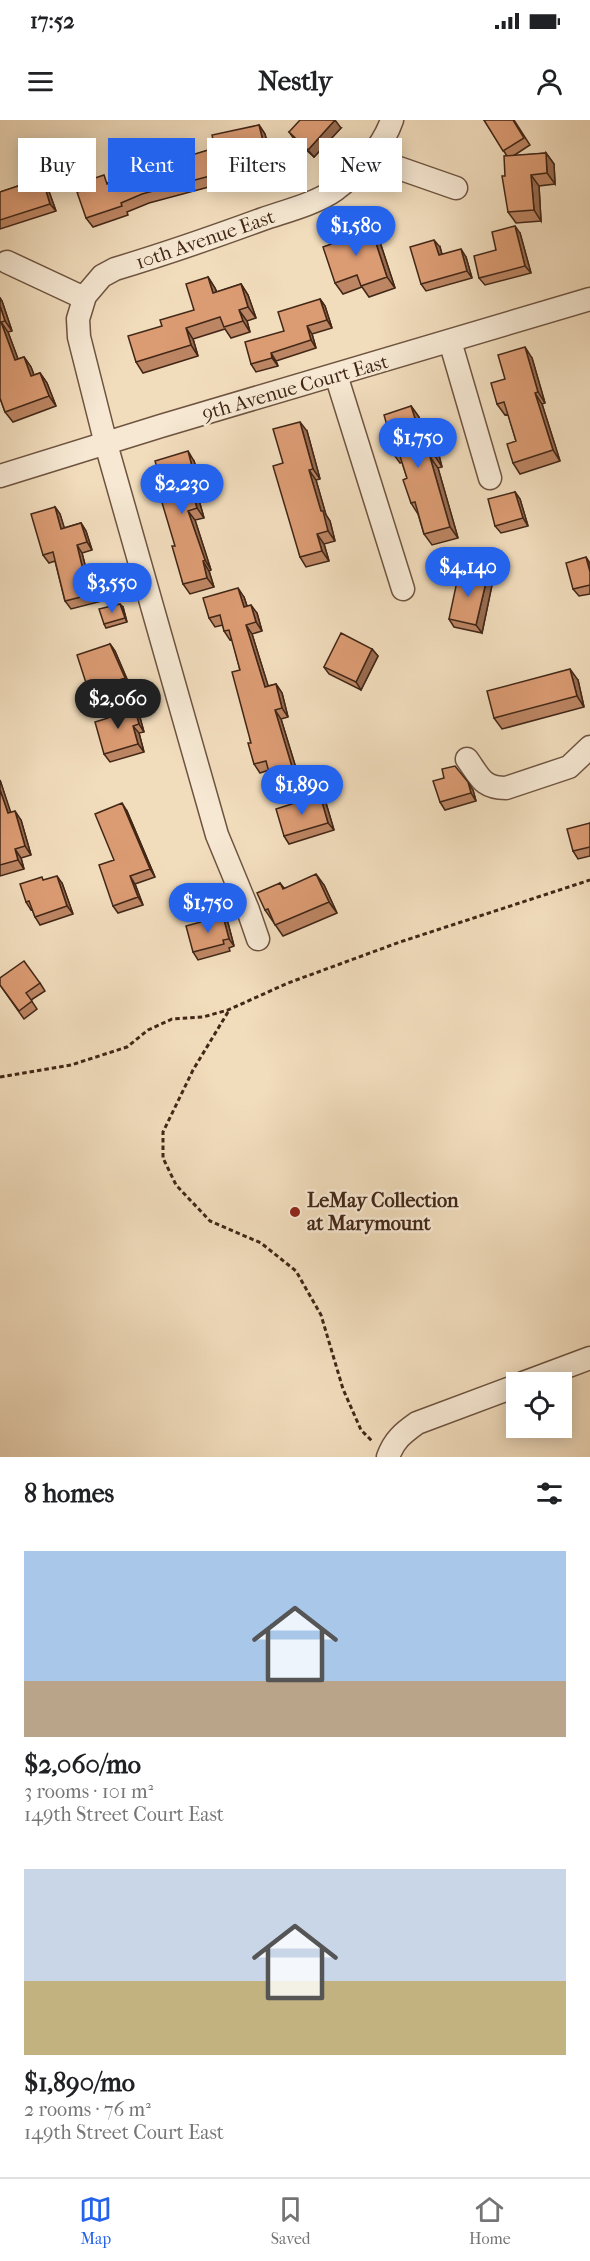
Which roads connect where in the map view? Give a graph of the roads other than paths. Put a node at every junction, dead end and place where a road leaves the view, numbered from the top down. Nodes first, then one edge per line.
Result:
1 (392, 120) edge
2 (384, 138) edge
3 (402, 169) edge
4 (456, 188) dead end
5 (331, 192) edge
6 (7, 262) dead end
7 (590, 299) edge
8 (82, 303) junction
9 (450, 341) junction
10 (336, 375) junction
11 (106, 444) junction
12 (0, 476) edge
13 (490, 478) dead end
14 (403, 589) dead end
15 (590, 747) edge
16 (467, 759) dead end
17 (258, 939) dead end
18 (590, 1358) edge
19 (552, 1372) edge
20 (506, 1390) edge
21 (381, 1450) edge

1 - 2 street, 10th Avenue East
3 - 4 street
5 - 8 street, 10th Avenue East
6 - 8 street
7 - 9 street, 9th Avenue Court East
8 - 11 street
9 - 10 street, 9th Avenue Court East
9 - 13 street
10 - 11 street, 9th Avenue Court East
10 - 14 street
11 - 12 street, 9th Avenue Court East
11 - 17 street
15 - 16 street
18 - 19 street
20 - 21 street

